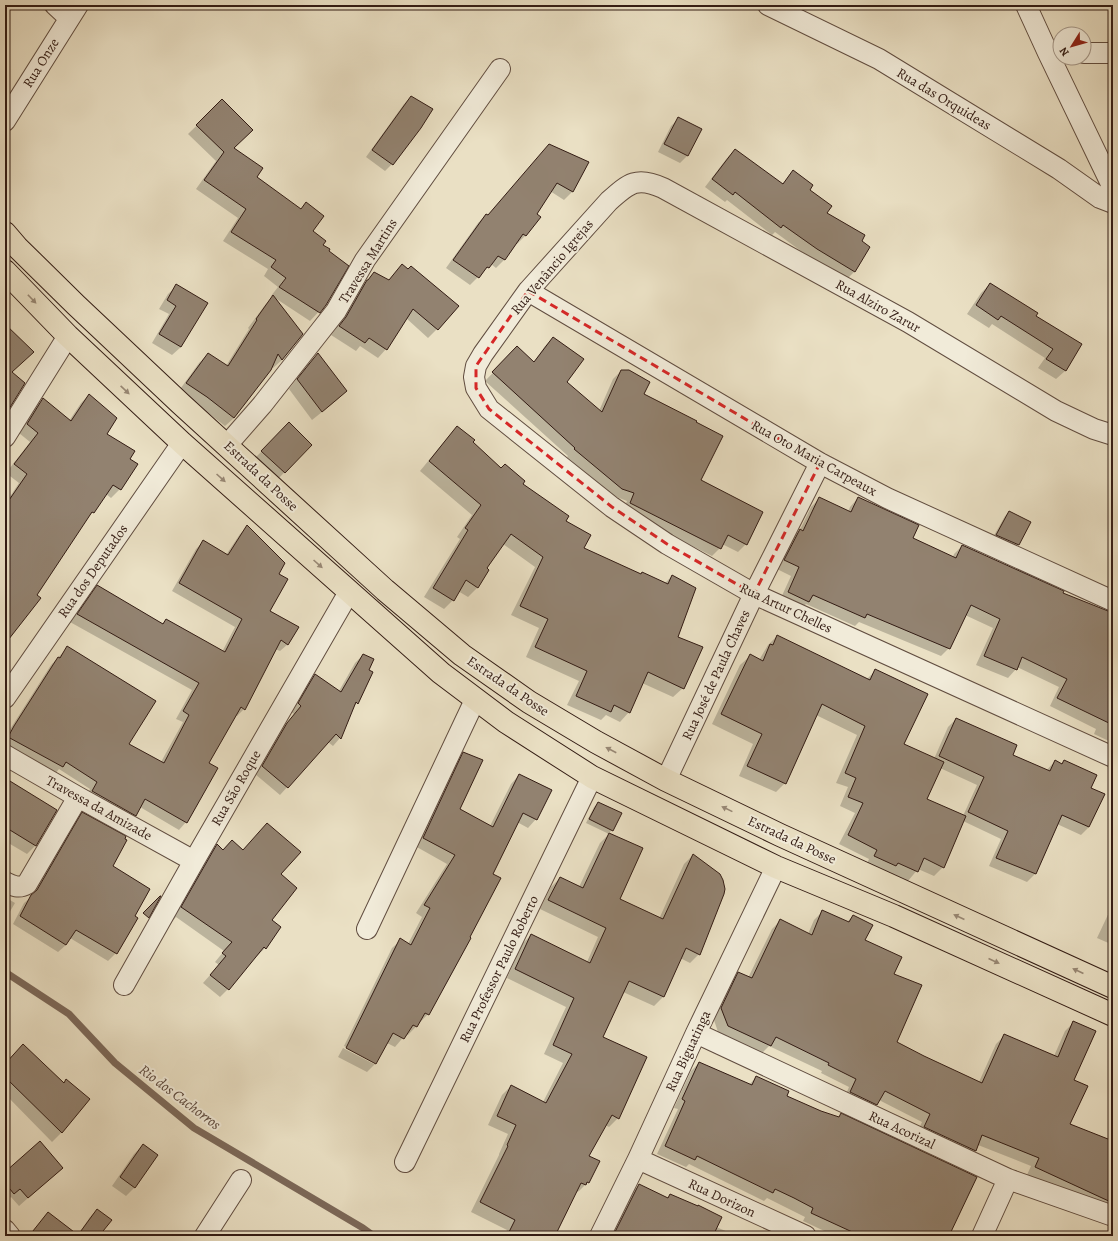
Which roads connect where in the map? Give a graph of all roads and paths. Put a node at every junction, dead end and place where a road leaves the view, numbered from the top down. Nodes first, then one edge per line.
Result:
1 (768, 5) edge
2 (1026, 5) edge
3 (68, 9) edge
4 (1052, 50) edge
5 (1092, 53) edge
6 (1113, 53) edge
7 (1060, 66) edge
8 (500, 69) dead end
9 (5, 121) edge
10 (641, 182) joint
11 (1113, 188) edge
12 (1113, 203) edge
13 (5, 233) edge
14 (5, 271) edge
15 (528, 291) junction
16 (68, 336) junction
17 (489, 409) joint
18 (1113, 435) edge
19 (5, 437) edge
20 (182, 443) junction
21 (227, 445) junction
22 (820, 463) junction
23 (349, 592) junction
24 (754, 594) junction
25 (1113, 600) edge
26 (5, 698) edge
27 (475, 700) junction
28 (5, 755) edge
29 (1113, 757) edge
30 (592, 777) junction
31 (666, 780) junction
32 (78, 797) junction
33 (194, 860) junction
34 (776, 867) junction
35 (5, 882) edge
36 (367, 929) dead end
37 (124, 985) dead end
38 (1113, 987) edge
39 (1113, 1015) edge
40 (696, 1033) junction
41 (638, 1159) junction
42 (405, 1162) dead end
43 (1008, 1179) junction
44 (241, 1180) dead end
45 (1113, 1216) edge
46 (5, 1230) edge
47 (10, 1236) edge
48 (205, 1236) edge
49 (600, 1236) edge
50 (806, 1236) edge
51 (982, 1236) edge

1 - 12 street, Rua das Orquideas
2 - 4 street
3 - 9 street, Rua Onze
5 - 6 street
7 - 11 street
8 - 21 street, Travessa Martins
10 - 15 street, Rua Venâncio Igrejas
10 - 18 street, Rua Alziro Zarur
13 - 21 main road, Estrada da Posse
14 -> 16 main road, Estrada da Posse
15 - 17 street, Rua Venâncio Igrejas
15 - 22 street, Rua Oto Maria Carpeaux
16 - 19 street
16 -> 20 main road, Estrada da Posse
17 - 24 street, Rua Artur Chelles
20 -> 23 main road, Estrada da Posse
20 - 26 street, Rua dos Deputados
31 -> 21 main road, Estrada da Posse
22 - 24 street, Rua José de Paula Chaves
22 - 25 street, Rua Oto Maria Carpeaux
23 - 27 main road, Estrada da Posse
23 - 33 street, Rua São Roque
24 - 29 street, Rua Artur Chelles
24 - 31 street, Rua José de Paula Chaves
27 - 30 main road, Estrada da Posse
27 - 36 street
28 - 32 street, Travessa da Amizade
30 - 34 main road, Estrada da Posse
30 - 42 street, Rua Professor Paulo Roberto
38 -> 31 main road, Estrada da Posse
32 - 33 street, Travessa da Amizade
32 - 35 street
33 - 37 street, Rua São Roque
34 -> 39 main road, Estrada da Posse
34 - 40 street, Rua Biguatinga
40 - 41 street, Rua Biguatinga
40 - 43 street, Rua Acorizal
41 - 49 street, Rua Biguatinga
41 - 50 street, Rua Dorizon
43 - 45 street, Rua Acorizal
43 - 51 street
44 - 48 street
46 - 47 street

